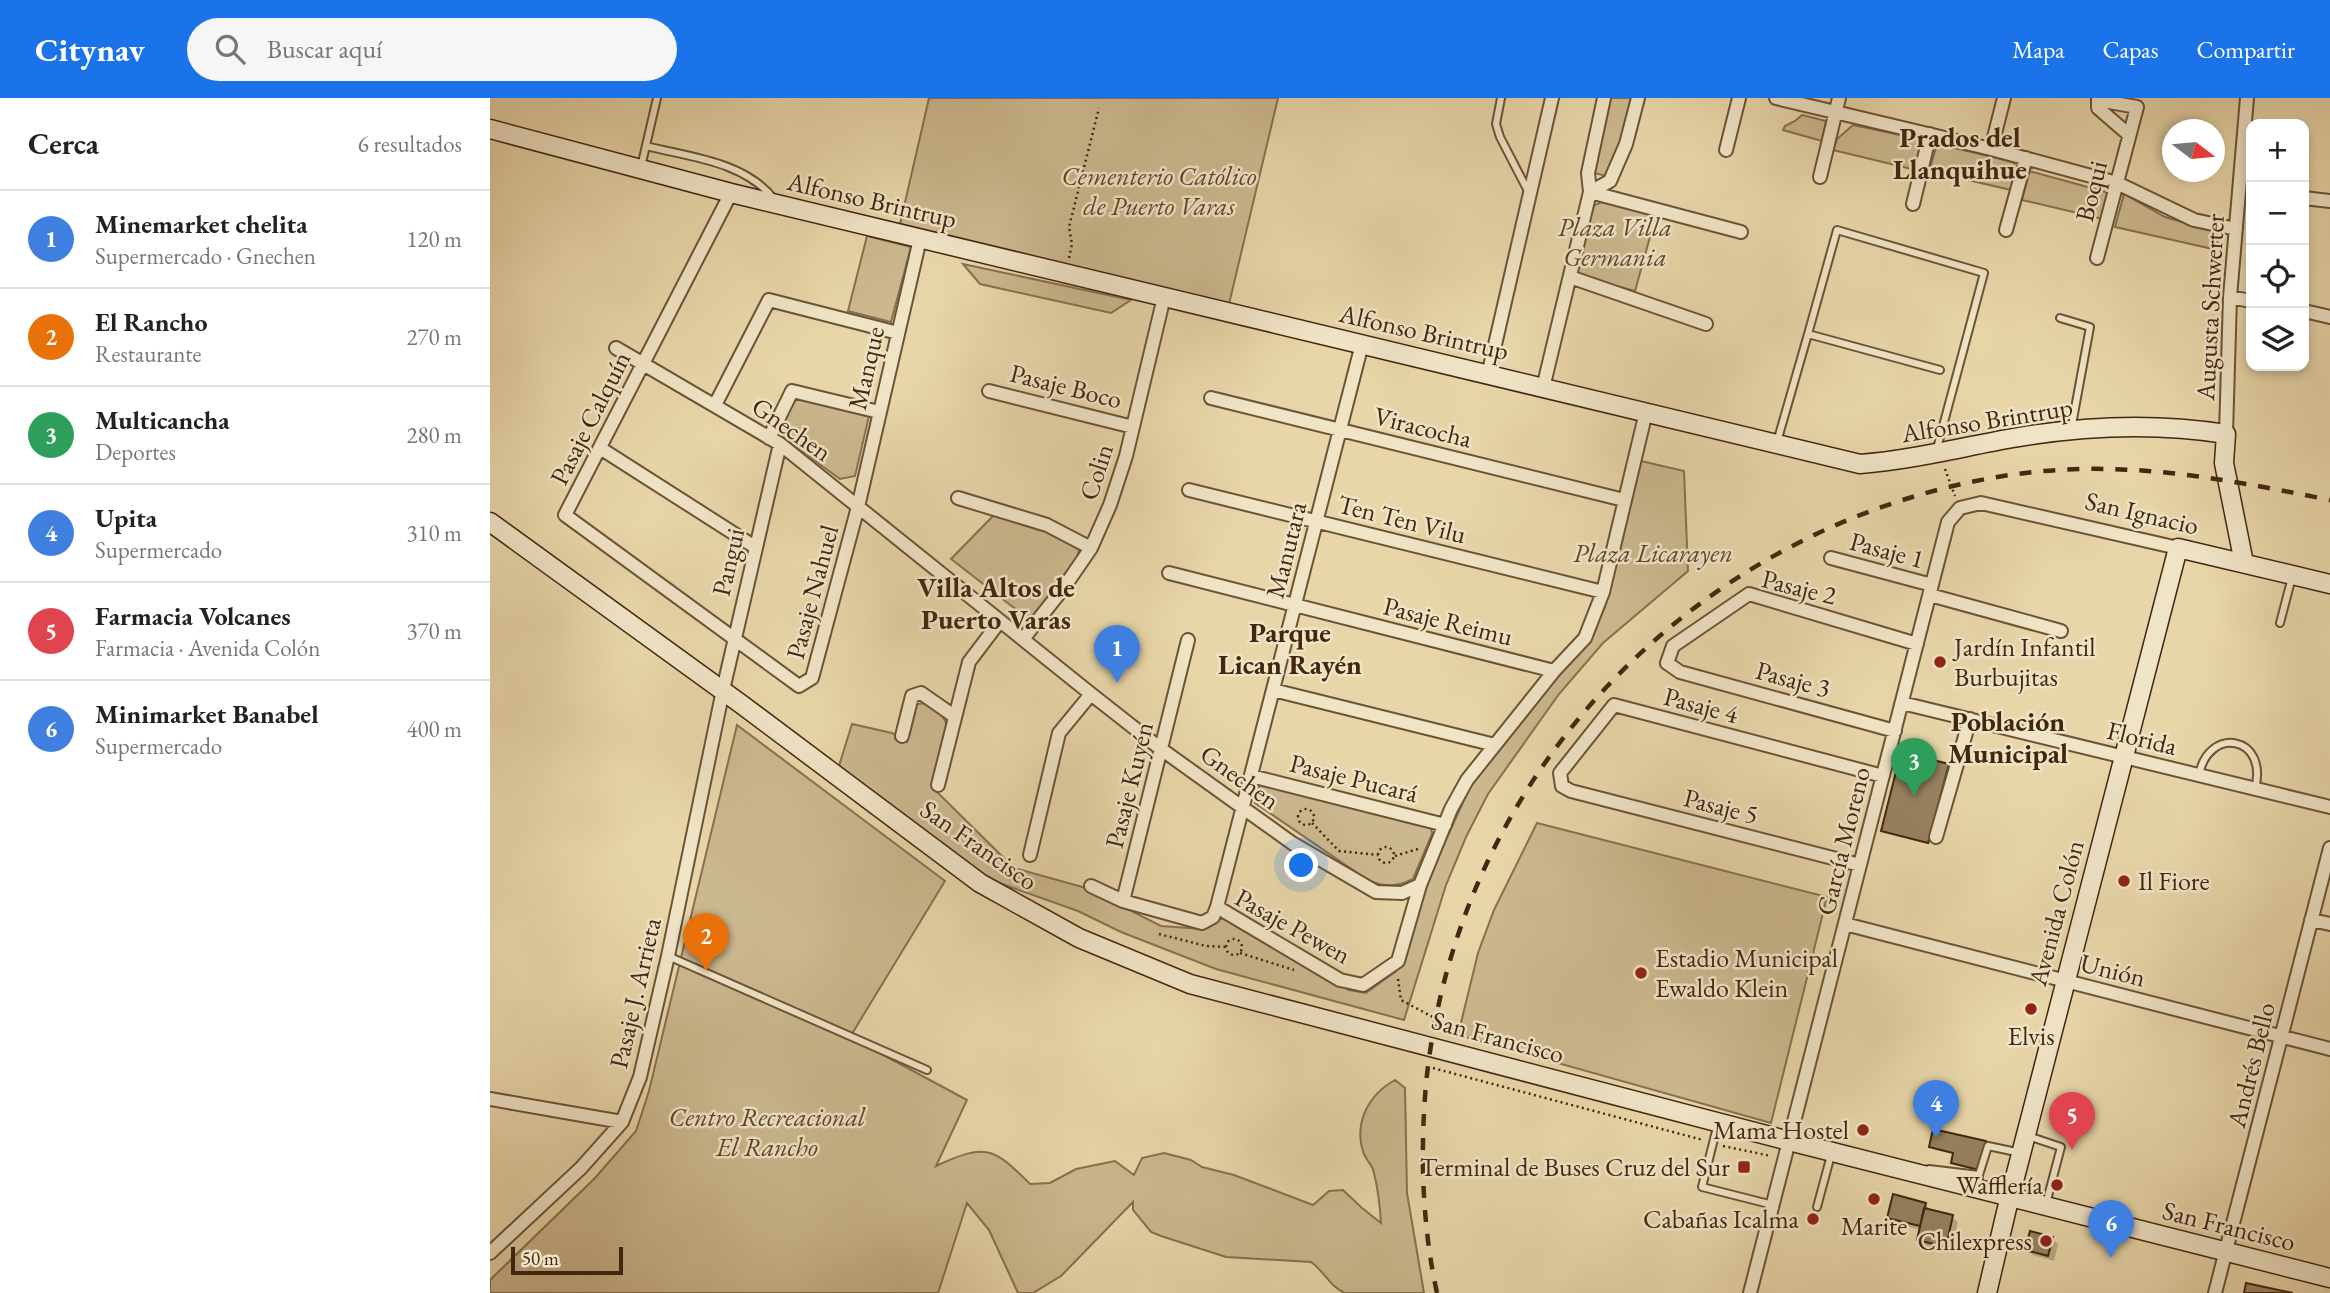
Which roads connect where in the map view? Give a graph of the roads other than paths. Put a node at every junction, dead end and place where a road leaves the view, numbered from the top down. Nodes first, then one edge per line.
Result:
1 (657, 98) edge
2 (1501, 98) edge
3 (1552, 98) edge
4 (1604, 98) edge
5 (1638, 98) edge
6 (1739, 98) edge
7 (1776, 98) edge
8 (1839, 98) edge
9 (2003, 98) edge
10 (2247, 98) edge
11 (1836, 113) junction
12 (490, 129) edge
13 (1930, 134) junction
14 (2128, 134) dead end
15 (646, 146) junction
16 (1991, 149) junction
17 (1726, 150) dead end
18 (2026, 158) junction
19 (640, 169) junction
20 (1820, 177) dead end
21 (2246, 182) edge
22 (2117, 183) junction
23 (1590, 192) junction
24 (2246, 192) edge
25 (731, 193) junction
26 (1530, 194) junction
27 (2309, 199) edge
28 (2330, 201) edge
29 (1913, 204) dead end
30 (778, 205) junction
31 (2236, 229) junction
32 (2007, 230) dead end
33 (1741, 232) dead end
34 (920, 239) junction
35 (2097, 258) dead end
36 (1570, 277) junction
37 (2230, 296) junction
38 (1164, 297) junction
39 (2246, 300) edge
40 (2309, 312) edge
41 (2330, 317) edge
42 (2060, 318) dead end
43 (1706, 324) dead end
44 (898, 332) junction
45 (1808, 334) junction
46 (1362, 345) junction
47 (616, 348) dead end
48 (644, 362) junction
49 (1940, 370) dead end
50 (1488, 375) junction
51 (1543, 388) junction
52 (989, 391) dead end
53 (1211, 398) dead end
54 (715, 405) junction
55 (879, 412) junction
56 (1646, 412) junction
57 (1133, 426) junction
58 (1340, 430) junction
59 (2071, 430) junction
60 (2226, 434) junction
61 (775, 441) junction
62 (1777, 444) junction
63 (600, 448) junction
64 (1937, 453) junction
65 (1189, 490) dead end
66 (958, 498) dead end
67 (1624, 500) junction
68 (858, 507) junction
69 (1960, 509) joint
70 (1317, 521) junction
71 (490, 522) edge
72 (755, 547) junction
73 (1091, 548) junction
74 (2178, 548) junction
75 (1831, 558) dead end
76 (2244, 563) junction
77 (1169, 573) dead end
78 (2292, 575) junction
79 (2330, 584) edge
80 (1931, 590) junction
81 (1603, 592) junction
82 (1295, 605) junction
83 (1000, 621) junction
84 (2280, 623) dead end
85 (2061, 631) dead end
86 (734, 638) junction
87 (1023, 639) junction
88 (1188, 640) dead end
89 (1917, 644) junction
90 (1554, 671) junction
91 (1680, 672) joint
92 (723, 690) junction
93 (1273, 690) junction
94 (1091, 694) junction
95 (1902, 703) junction
96 (954, 716) junction
97 (1970, 719) junction
98 (1895, 730) junction
99 (902, 736) dead end
100 (1495, 745) junction
101 (1161, 748) junction
102 (2124, 757) junction
103 (2199, 775) junction
104 (1251, 776) junction
105 (1883, 776) junction
106 (938, 785) dead end
107 (2255, 789) junction
108 (1571, 791) joint
109 (1243, 807) junction
110 (2330, 807) edge
111 (1445, 825) junction
112 (1936, 837) dead end
113 (2330, 848) edge
114 (1030, 855) dead end
115 (1860, 865) junction
116 (1420, 885) junction
117 (1091, 886) dead end
118 (1123, 901) junction
119 (1217, 907) junction
120 (2311, 920) junction
121 (1845, 924) junction
122 (2330, 924) edge
123 (668, 956) junction
124 (2066, 981) junction
125 (2281, 1036) junction
126 (2330, 1049) edge
127 (927, 1070) dead end
128 (490, 1099) edge
129 (622, 1122) junction
130 (1718, 1123) junction
131 (2026, 1135) junction
132 (1787, 1149) junction
133 (1832, 1152) junction
134 (2021, 1153) junction
135 (1979, 1182) junction
136 (2010, 1198) junction
137 (1773, 1205) junction
138 (1817, 1207) dead end
139 (2045, 1207) junction
140 (2226, 1252) junction
141 (490, 1253) edge
142 (2330, 1278) edge
143 (1750, 1293) edge
144 (1987, 1293) edge
145 (2215, 1293) edge

1 - 15 lane
2 - 26 lane
3 - 26 street
4 - 23 street
5 - 23 street
6 - 17 street
7 - 11 street
8 - 11 street
9 - 16 street
10 - 21 street, Augusta Schwerter
11 - 13 street
11 - 20 street
12 - 19 street, Alfonso Brintrup
13 - 16 street
13 - 29 street
14 - 22 street, Boqui
15 - 19 lane
15 - 30 lane
16 - 18 street
18 - 22 street
18 - 32 street
19 - 25 street, Alfonso Brintrup
22 - 31 street
22 - 35 street, Boqui
23 - 33 street
23 - 36 street
24 - 31 street, Augusta Schwerter
25 - 30 street, Alfonso Brintrup
25 - 48 street, Pasaje Calquín
26 - 50 street
27 - 28 street
30 - 34 street, Alfonso Brintrup
31 - 37 street, Augusta Schwerter
34 - 38 street, Alfonso Brintrup
34 - 44 street, Manque
36 - 43 street
36 - 51 street
37 - 39 street
37 - 60 street, Augusta Schwerter
38 - 46 street, Alfonso Brintrup
38 - 57 street, Colin
40 - 41 street
42 - 59 lane
44 - 54 street
44 - 55 street, Manque
45 - 49 lane
45 - 62 lane
45 - 64 lane
46 - 50 street, Alfonso Brintrup
46 - 58 street, Manutara
47 - 48 street, Gnechen
48 - 54 street, Gnechen
48 - 63 street, Pasaje Calquín
50 - 51 street, Alfonso Brintrup
51 - 56 street, Alfonso Brintrup
52 - 57 street, Pasaje Boco
53 - 58 street, Viracocha
54 - 61 street, Gnechen
55 - 61 street, Pangui
55 - 68 street, Manque
56 - 62 street, Alfonso Brintrup
56 - 67 street
57 - 73 street, Colin
58 - 67 street, Viracocha
58 - 70 street, Manutara
59 - 60 street, Alfonso Brintrup
59 - 64 street, Alfonso Brintrup
60 - 76 street
61 - 68 street, Gnechen
61 - 72 street, Pangui
62 - 64 street, Alfonso Brintrup
63 - 72 street
63 - 86 street, Pasaje Calquín
65 - 70 street, Ten Ten Vilu
66 - 73 street
67 - 81 street
68 - 83 street, Gnechen
68 - 86 street, Pasaje Nahuel
69 - 74 street, San Ignacio
69 - 80 street, García Moreno
70 - 81 street, Ten Ten Vilu
70 - 82 street, Manutara
71 - 92 street, San Francisco
72 - 86 street, Pangui
73 - 87 street, Colin
74 - 76 street, San Ignacio
74 - 102 street, Avenida Colón
75 - 80 street, Pasaje 1
76 - 78 street, San Ignacio
77 - 82 street, Pasaje Reimu
78 - 79 street, San Ignacio
78 - 84 lane
80 - 85 street, Pasaje 1
80 - 89 street, García Moreno
81 - 90 street
82 - 90 street, Pasaje Reimu
82 - 93 street, Manutara
83 - 87 street, Gnechen
83 - 96 street
86 - 92 street, Pangui
87 - 94 street, Gnechen
88 - 101 street, Pasaje Kuyén
89 - 91 street, Pasaje 2
89 - 95 street, García Moreno
90 - 100 street
91 - 98 street, Pasaje 3
92 - 123 street, Pasaje J. Arrieta
92 - 130 street, San Francisco
93 - 100 street
93 - 104 street, Manutara
94 - 101 street, Gnechen
94 - 114 street
95 - 97 street, Florida
95 - 98 street, García Moreno
96 - 99 street
96 - 106 street
97 - 102 street, Florida
97 - 112 street
98 - 105 street, García Moreno
100 - 111 street
101 - 109 street, Gnechen
101 - 118 street, Pasaje Kuyén
102 - 103 street, Florida
102 - 124 street, Avenida Colón
103 - 107 street, Florida
103 - 107 lane
104 - 109 street, Manutara
104 - 111 street, Pasaje Pucará
105 - 108 street, Pasaje 4
105 - 115 street, García Moreno
107 - 110 street, Florida
108 - 115 street, Pasaje 5
109 - 116 street, Gnechen
109 - 119 street, Manutara
111 - 116 street
113 - 120 street, Andrés Bello
115 - 121 street, García Moreno
116 - 119 street, Pasaje Pewen
117 - 118 street, Pasaje Pewen
118 - 119 street, Pasaje Pewen
120 - 122 street
120 - 125 street, Andrés Bello
121 - 124 street, Unión
121 - 132 street, García Moreno
123 - 127 lane
123 - 129 street, Pasaje J. Arrieta
124 - 125 street, Unión
124 - 131 street, Avenida Colón
125 - 126 street, Unión
125 - 140 street, Andrés Bello
128 - 129 street
129 - 141 street, Pasaje J. Arrieta
130 - 132 street, San Francisco
130 - 137 lane
131 - 134 street, Avenida Colón
131 - 139 lane
132 - 133 street, San Francisco
132 - 137 street, García Moreno
133 - 135 street, San Francisco
133 - 138 lane
134 - 135 lane
134 - 136 street, Avenida Colón
135 - 136 street, San Francisco
136 - 139 street, San Francisco
136 - 144 street, Avenida Colón
137 - 143 street, García Moreno
139 - 140 street, San Francisco
140 - 142 street, San Francisco
140 - 145 street, Andrés Bello

